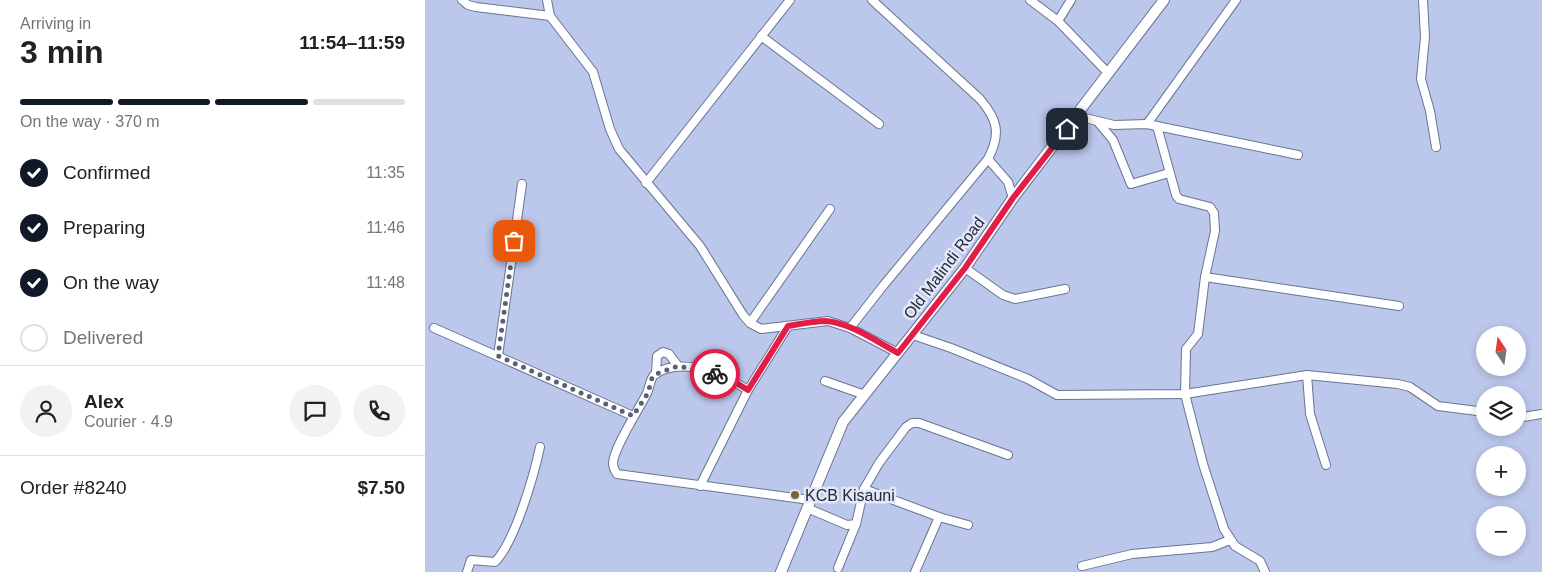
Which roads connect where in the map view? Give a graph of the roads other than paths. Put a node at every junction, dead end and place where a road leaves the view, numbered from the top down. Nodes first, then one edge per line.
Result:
1 (462, 0) edge
2 (547, 0) edge
3 (790, 0) edge
4 (872, 0) edge
5 (1031, 0) edge
6 (1071, 0) edge
7 (1236, 0) edge
8 (1423, 0) edge
9 (1159, 2) edge
10 (550, 16) junction
11 (1058, 22) junction
12 (761, 36) junction
13 (1108, 73) junction
14 (1077, 116) junction
15 (1099, 122) junction
16 (879, 124) dead end
17 (1147, 124) junction
18 (1157, 126) junction
19 (1436, 147) dead end
20 (1297, 156) dead end
21 (988, 159) junction
22 (1169, 173) junction
23 (646, 182) junction
24 (522, 184) dead end
25 (1013, 198) junction
26 (830, 209) dead end
27 (965, 268) junction
28 (1205, 277) junction
29 (1065, 289) dead end
30 (1399, 306) dead end
31 (750, 323) junction
32 (788, 326) junction
33 (434, 328) dead end
34 (851, 328) junction
35 (913, 335) junction
36 (898, 353) junction
37 (498, 356) junction
38 (678, 366) junction
39 (656, 374) junction
40 (1307, 375) junction
41 (825, 381) dead end
42 (748, 390) junction
43 (1185, 394) junction
44 (865, 395) junction
45 (1476, 411) edge
46 (1542, 414) edge
47 (633, 416) junction
48 (1526, 417) edge
49 (540, 447) dead end
50 (1008, 455) dead end
51 (1326, 465) dead end
52 (700, 486) junction
53 (864, 489) junction
54 (809, 504) junction
55 (939, 517) junction
56 (856, 524) junction
57 (968, 525) dead end
58 (1230, 540) junction
59 (1082, 566) dead end
60 (838, 568) dead end
61 (467, 572) edge
62 (781, 572) edge
63 (915, 572) edge
64 (1265, 572) edge

1 - 10 street
2 - 10 street
3 - 12 street
4 - 21 street
5 - 11 street
6 - 11 street
7 - 17 street
8 - 19 street
9 - 13 main road, Old Malindi Road
10 - 23 street
11 - 13 street
12 - 16 street
12 - 23 street
13 - 14 main road, Old Malindi Road
14 - 15 street
14 - 25 main road, Old Malindi Road
15 - 17 street
15 - 22 street
17 - 18 street
18 - 20 street
18 - 22 street
21 - 25 street
21 - 34 street
22 - 28 street
23 - 31 street
24 - 37 street
25 - 27 main road, Old Malindi Road
26 - 31 street
27 - 29 street
27 - 35 main road, Old Malindi Road
28 - 30 street
28 - 43 street
31 - 32 street
32 - 34 street
32 - 42 street
33 - 37 street
34 - 36 street
35 - 36 main road, Old Malindi Road
35 - 43 street
36 - 44 main road, Old Malindi Road
37 - 47 street
38 - 39 street
38 - 39 street
38 - 42 street
39 - 47 street
40 - 43 street
40 - 45 street
40 - 51 street
41 - 44 street
42 - 52 street
43 - 58 street
44 - 54 main road, Old Malindi Road
46 - 48 street
47 - 52 street
49 - 61 street
50 - 53 street
52 - 54 street
53 - 55 street
53 - 56 street
54 - 56 street
54 - 62 main road, Old Malindi Road
55 - 57 street
55 - 63 street
56 - 60 street
58 - 59 street
58 - 64 street

